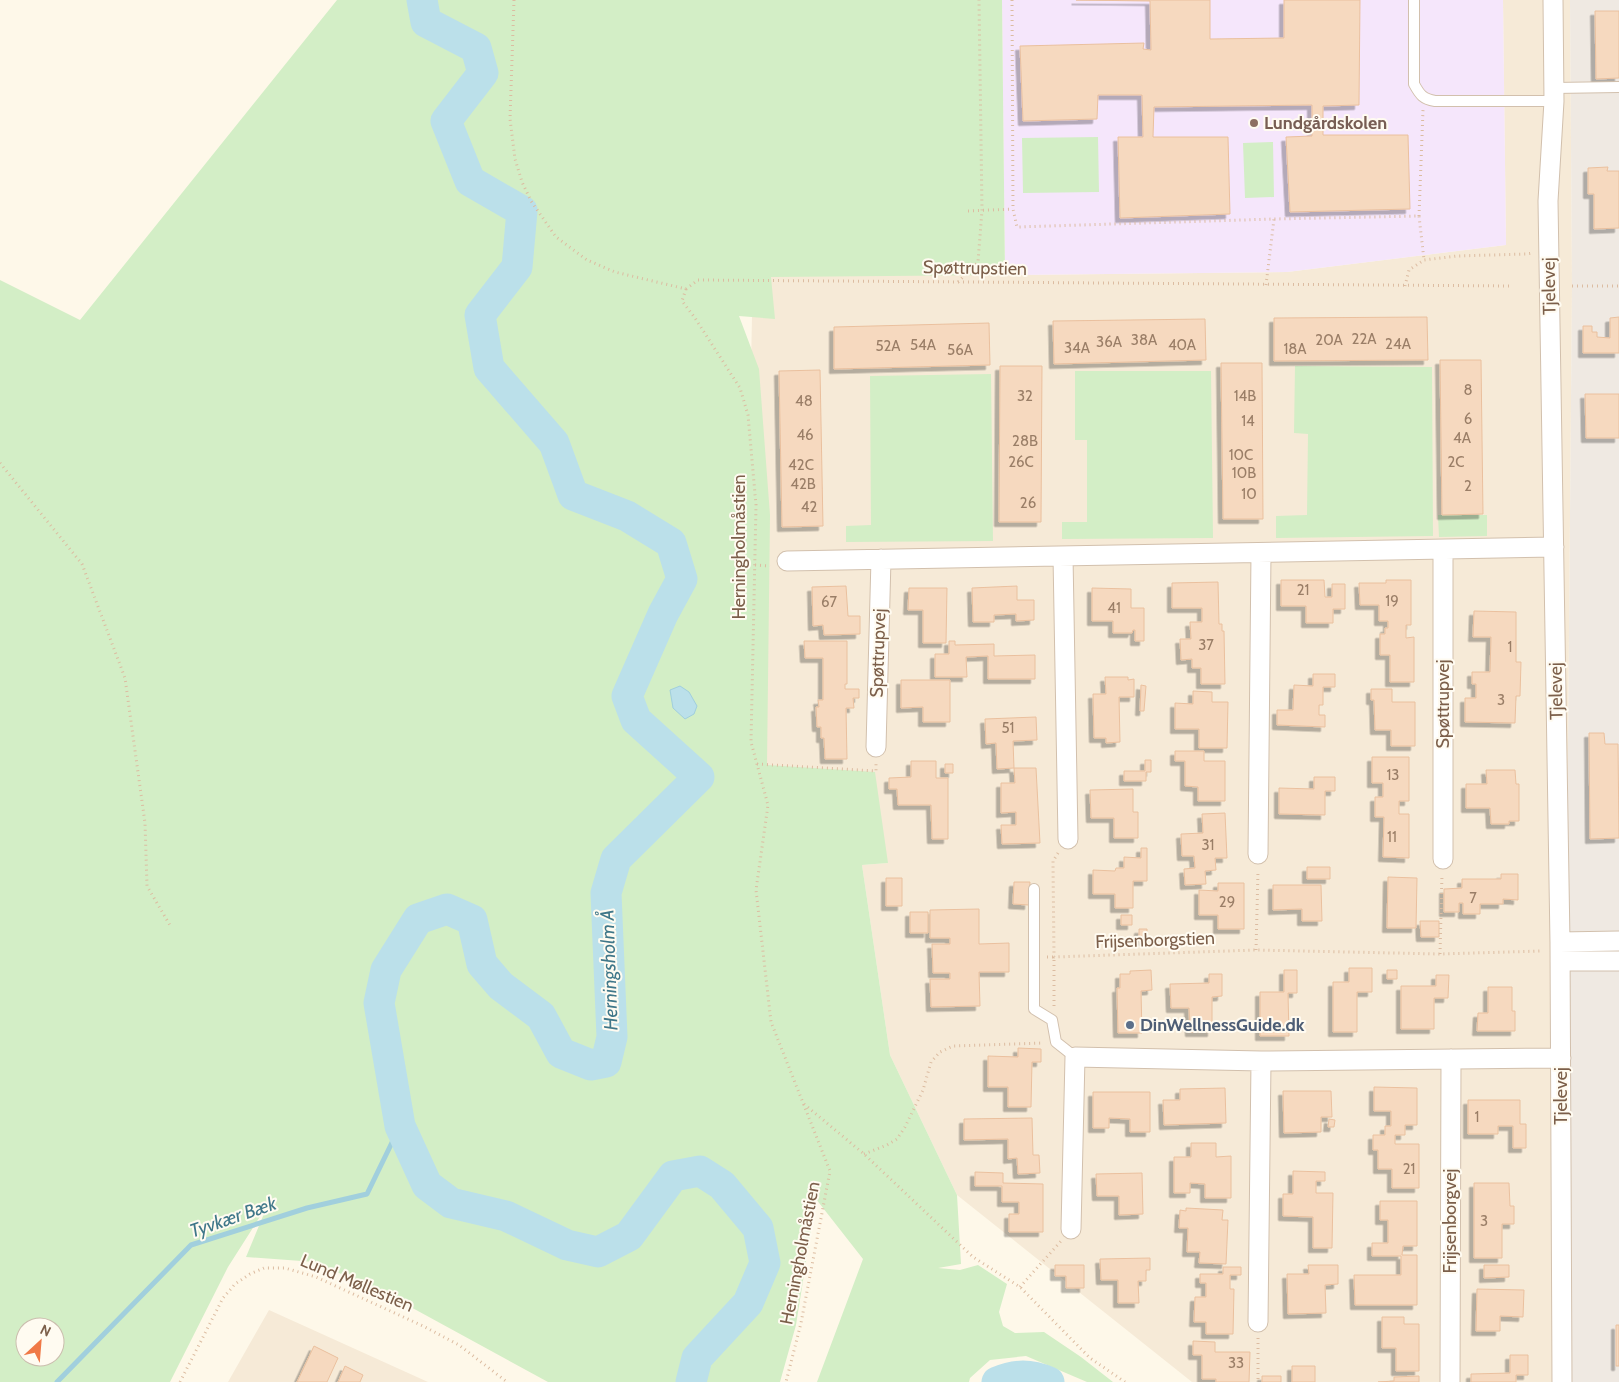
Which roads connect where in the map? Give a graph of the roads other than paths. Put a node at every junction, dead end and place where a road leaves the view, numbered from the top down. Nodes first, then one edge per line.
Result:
1 (1414, 0) edge
2 (1552, 0) edge
3 (1619, 86) edge
4 (1554, 94) junction
5 (1554, 547) junction
6 (1444, 550) junction
7 (1261, 553) junction
8 (1063, 556) junction
9 (881, 560) junction
10 (787, 561) dead end
11 (876, 746) road end
12 (1068, 839) road end
13 (1258, 854) road end
14 (1443, 859) road end
15 (1034, 889) dead end
16 (1619, 941) edge
17 (1560, 951) junction
18 (1619, 961) edge
19 (1075, 1057) junction
20 (1561, 1058) junction
21 (1451, 1059) junction
22 (1261, 1061) junction
23 (1071, 1229) road end
24 (1258, 1322) road end
25 (1450, 1382) edge
26 (1562, 1382) edge

1 - 4 lane
2 - 4 street, Tjelevej
3 - 4 lane
4 - 5 street, Tjelevej
5 - 6 street
5 - 17 street, Tjelevej
6 - 7 street
6 - 14 street, Spøttrupvej
7 - 8 street
7 - 13 street
8 - 9 street
8 - 12 street
9 - 10 street
9 - 11 street, Spøttrupvej
15 - 19 lane
16 - 17 street
17 - 18 street
17 - 20 street, Tjelevej
19 - 22 street
19 - 23 street
20 - 21 street
20 - 26 street, Tjelevej
21 - 22 street
21 - 25 street, Frijsenborgvej
22 - 24 street

